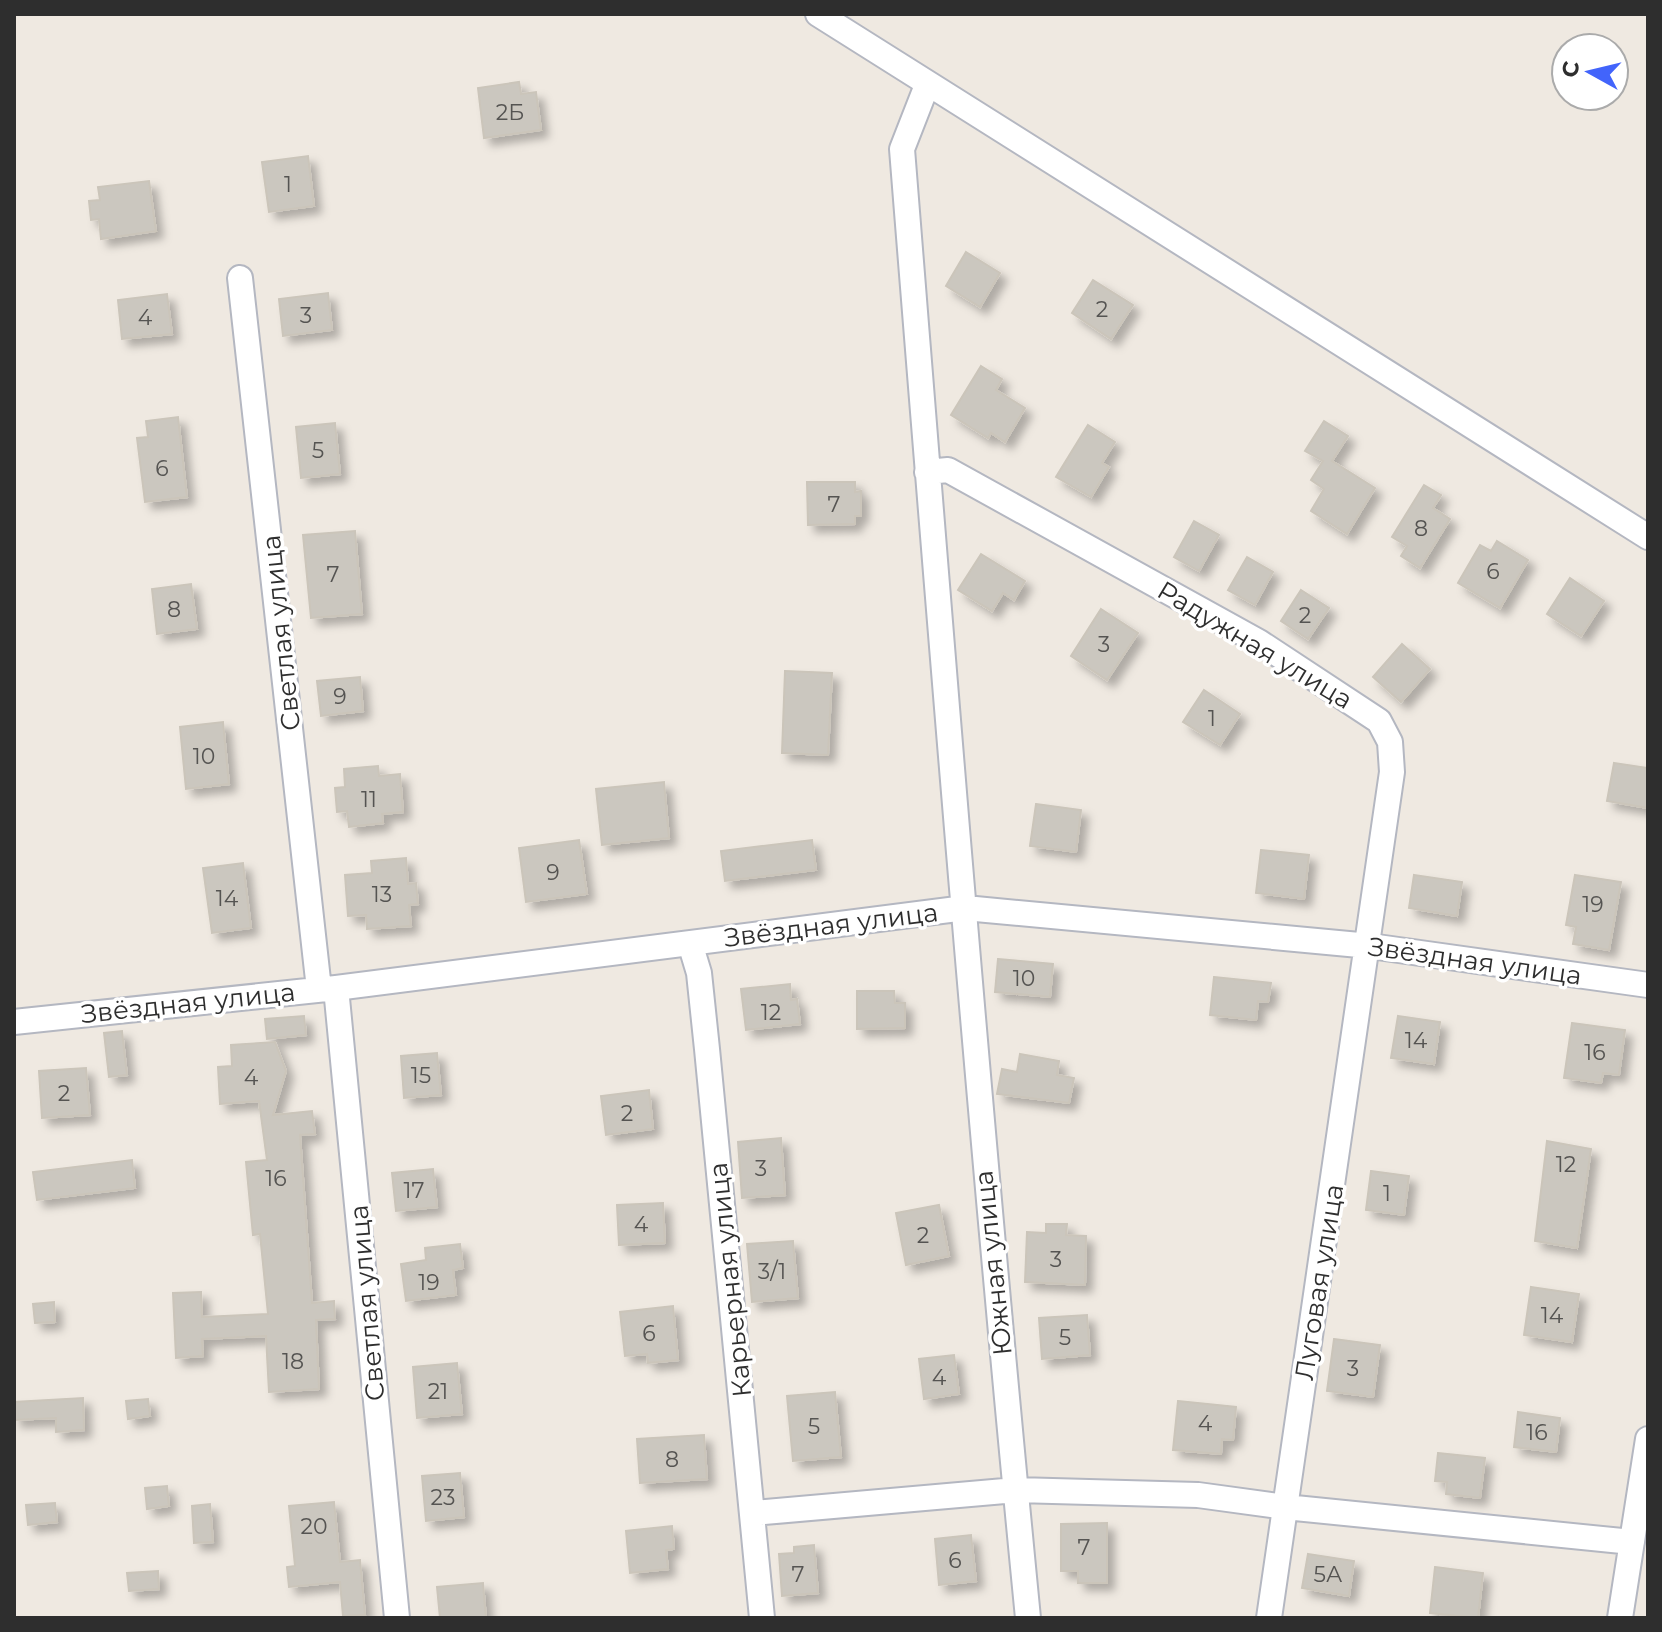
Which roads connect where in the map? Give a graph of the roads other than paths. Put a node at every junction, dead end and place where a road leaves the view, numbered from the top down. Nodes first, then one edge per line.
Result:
1 (818, 14) edge
2 (927, 85) junction
3 (240, 278) dead end
4 (927, 472) junction
5 (1648, 537) edge
6 (965, 908) junction
7 (690, 943) junction
8 (1370, 946) junction
9 (1648, 985) edge
10 (328, 989) junction
11 (14, 1022) edge
12 (1648, 1439) edge
13 (1016, 1490) junction
14 (1285, 1507) junction
15 (754, 1513) junction
16 (1632, 1542) junction
17 (397, 1618) edge
18 (762, 1618) edge
19 (1028, 1618) edge
20 (1269, 1618) edge
21 (1620, 1618) edge

1 - 2 street
2 - 4 street, Южная улица
2 - 5 street
3 - 10 street, Светлая улица
4 - 6 street, Южная улица
4 - 8 street, Радужная улица
6 - 7 street, Звёздная улица
6 - 8 street, Звёздная улица
6 - 13 street, Южная улица
7 - 10 street, Звёздная улица
7 - 15 street, Карьерная улица
8 - 9 street, Звёздная улица
8 - 14 street, Луговая улица
10 - 11 street, Звёздная улица
10 - 17 street, Светлая улица
12 - 16 street
13 - 14 street
13 - 15 street
13 - 19 street, Южная улица
14 - 16 street
14 - 20 street, Луговая улица
15 - 18 street, Карьерная улица
16 - 21 street

